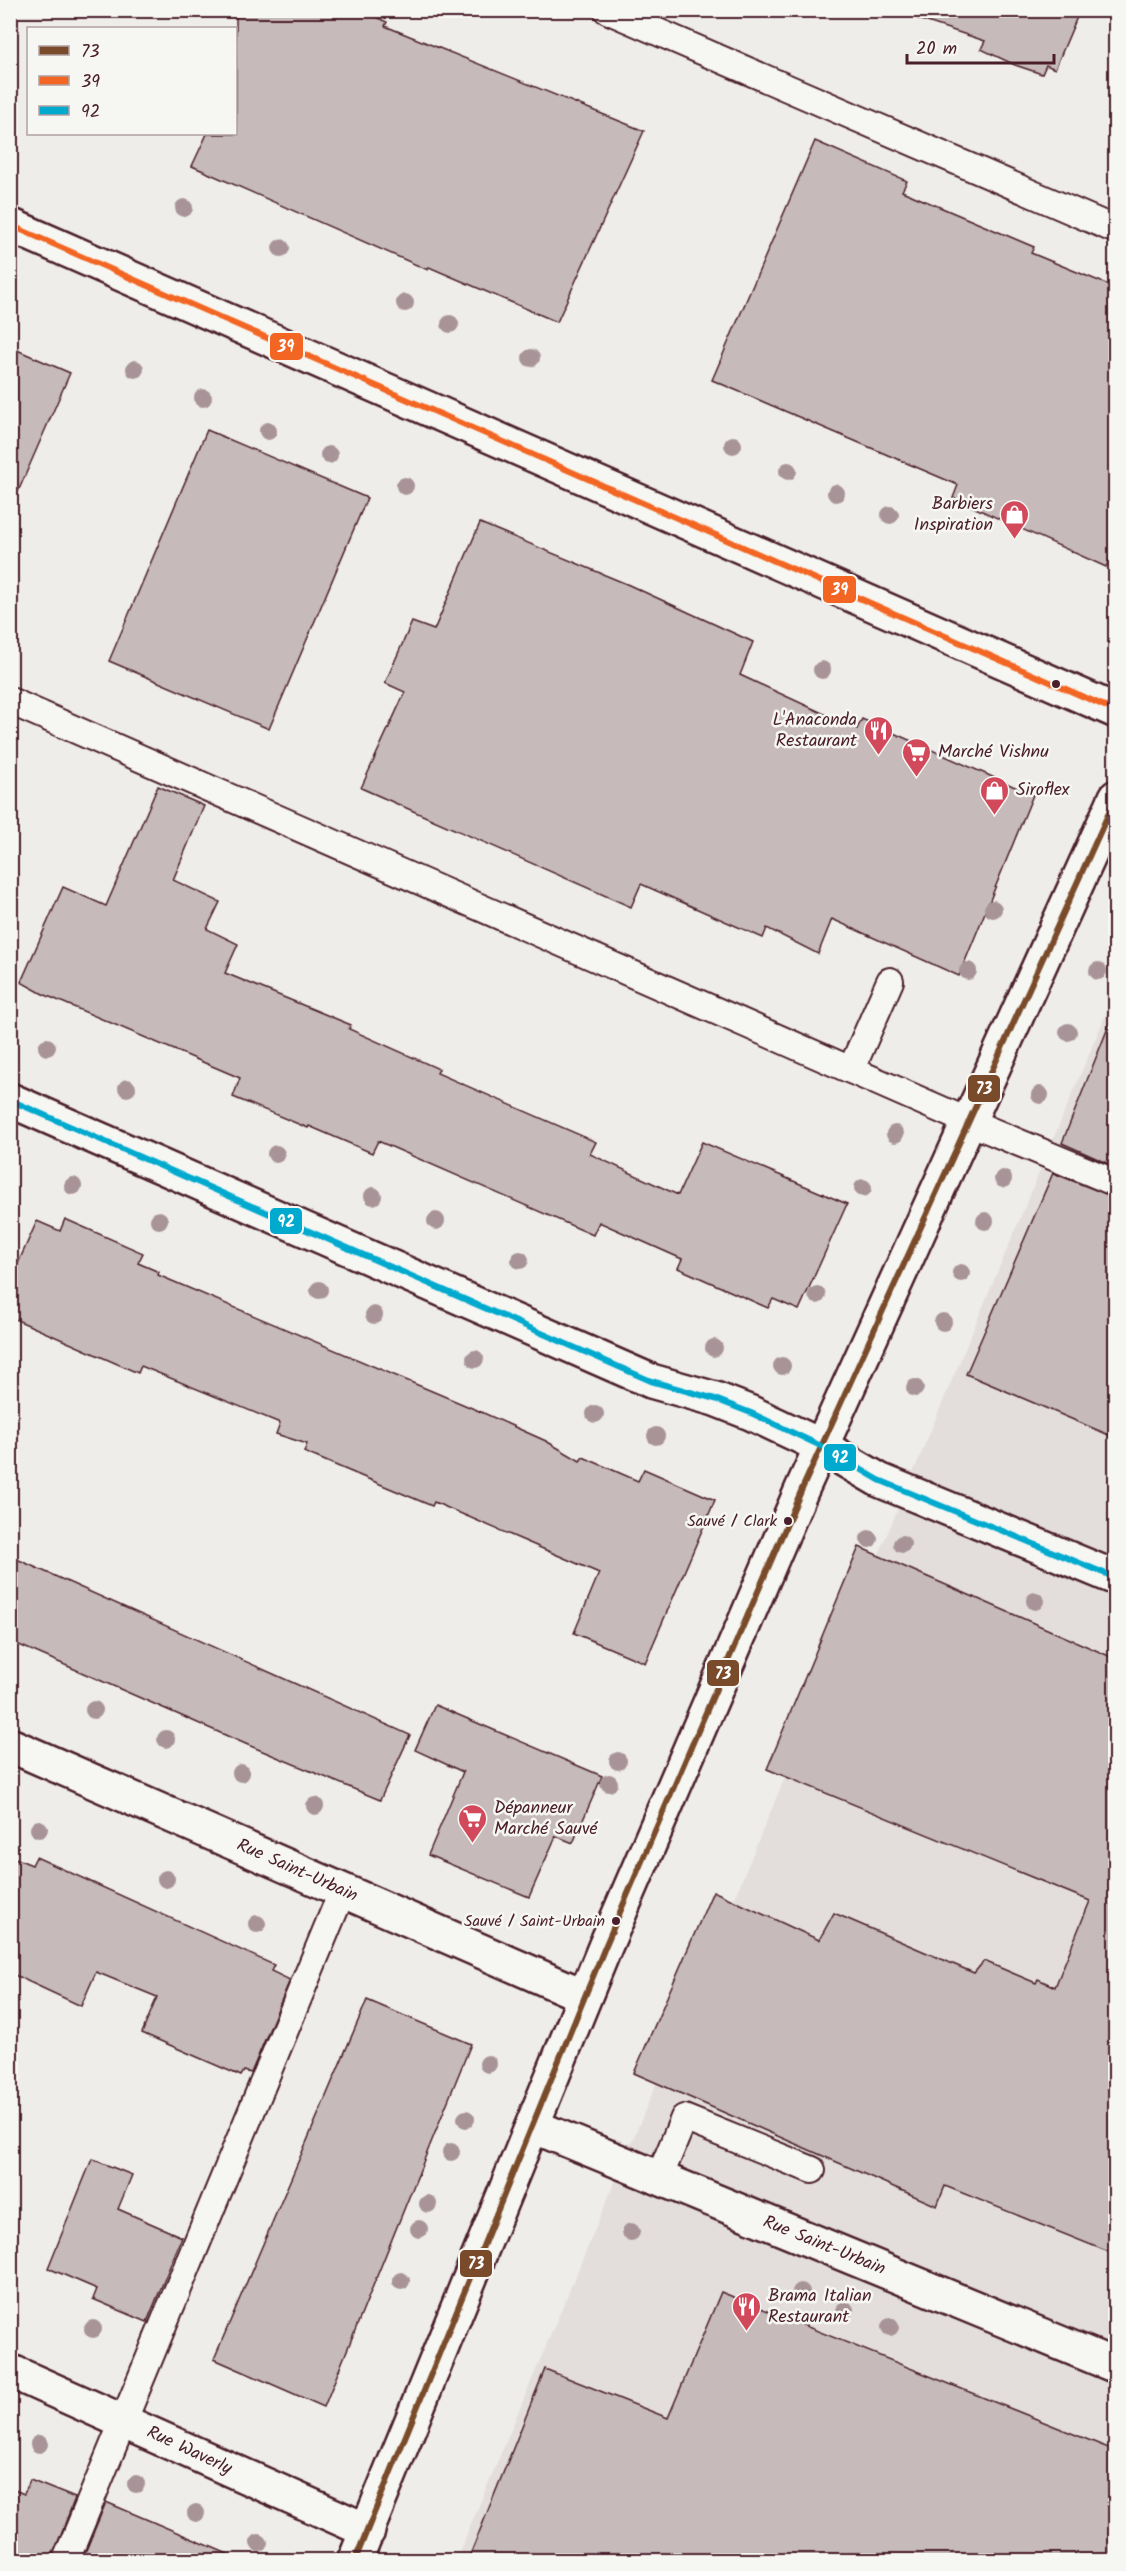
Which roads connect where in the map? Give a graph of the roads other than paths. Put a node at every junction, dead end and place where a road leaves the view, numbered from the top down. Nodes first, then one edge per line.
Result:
1 (607, 10) edge
2 (10, 225) edge
3 (1116, 230) edge
4 (10, 701) edge
5 (1116, 711) edge
6 (1116, 797) edge
7 (890, 981) dead end
8 (851, 1070) junction
9 (10, 1100) edge
10 (967, 1121) junction
11 (1116, 1183) edge
12 (821, 1446) junction
13 (1116, 1578) edge
14 (10, 1745) edge
15 (342, 1892) junction
16 (584, 1996) junction
17 (533, 2126) junction
18 (812, 2170) dead end
19 (659, 2178) junction
20 (1116, 2366) edge
21 (10, 2371) edge
22 (124, 2422) junction
23 (362, 2546) edge
24 (66, 2560) edge

1 - 3 lane
2 - 5 main road
4 - 8 lane
6 - 10 main road
7 - 8 lane
8 - 10 lane
9 - 12 main road
10 - 11 lane
10 - 12 main road
12 - 13 main road
12 - 16 main road
14 - 15 main road, Rue Saint-Urbain
15 - 16 main road, Rue Saint-Urbain
15 - 22 lane
16 - 17 main road
17 - 19 main road, Rue Saint-Urbain
17 - 23 main road
18 - 19 lane
19 - 20 main road, Rue Saint-Urbain
21 - 22 main road, Rue Waverly
22 - 23 main road, Rue Waverly
22 - 24 lane

